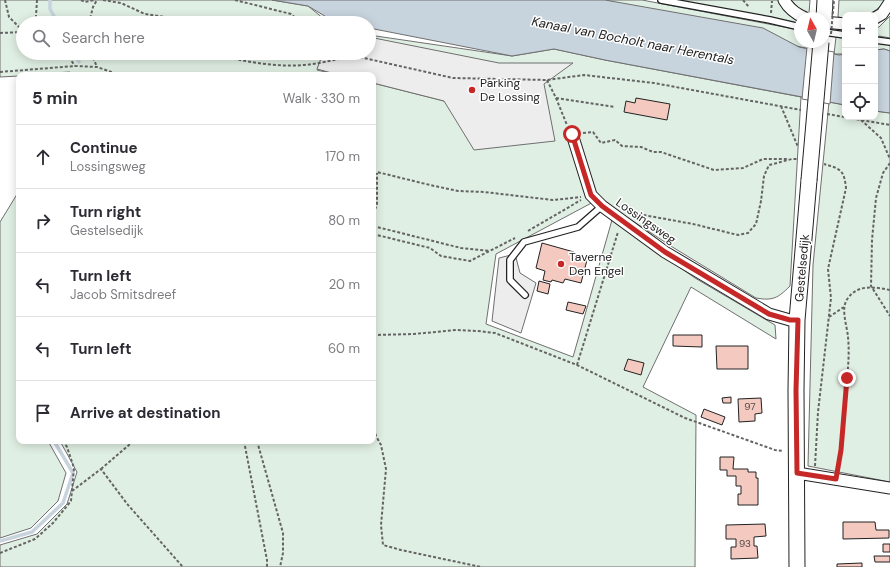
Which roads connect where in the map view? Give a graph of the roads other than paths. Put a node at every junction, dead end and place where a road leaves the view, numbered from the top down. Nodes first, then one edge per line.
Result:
1 (661, 0) edge
2 (784, 0) edge
3 (825, 0) edge
4 (890, 2) edge
5 (794, 12) edge
6 (824, 12) edge
7 (878, 16) edge
8 (830, 23) edge
9 (842, 24) edge
10 (794, 26) edge
11 (830, 33) edge
12 (842, 35) edge
13 (878, 40) edge
14 (890, 42) edge
15 (820, 48) edge
16 (572, 134) road end
17 (602, 206) junction
18 (525, 295) dead end
19 (798, 320) junction
20 (797, 473) junction
21 (890, 488) edge
22 (798, 567) edge

1 - 10 lane
2 - 5 street
3 - 6 main road
4 - 7 street
8 - 9 street
11 - 12 lane
13 - 14 lane
15 - 19 main road, Gestelsedijk, bridge
16 - 17 street, Lossingsweg
17 - 18 lane
17 - 19 street, Lossingsweg
19 - 20 main road, Gestelsedijk
20 - 21 street
20 - 22 main road, Gestelsedijk

